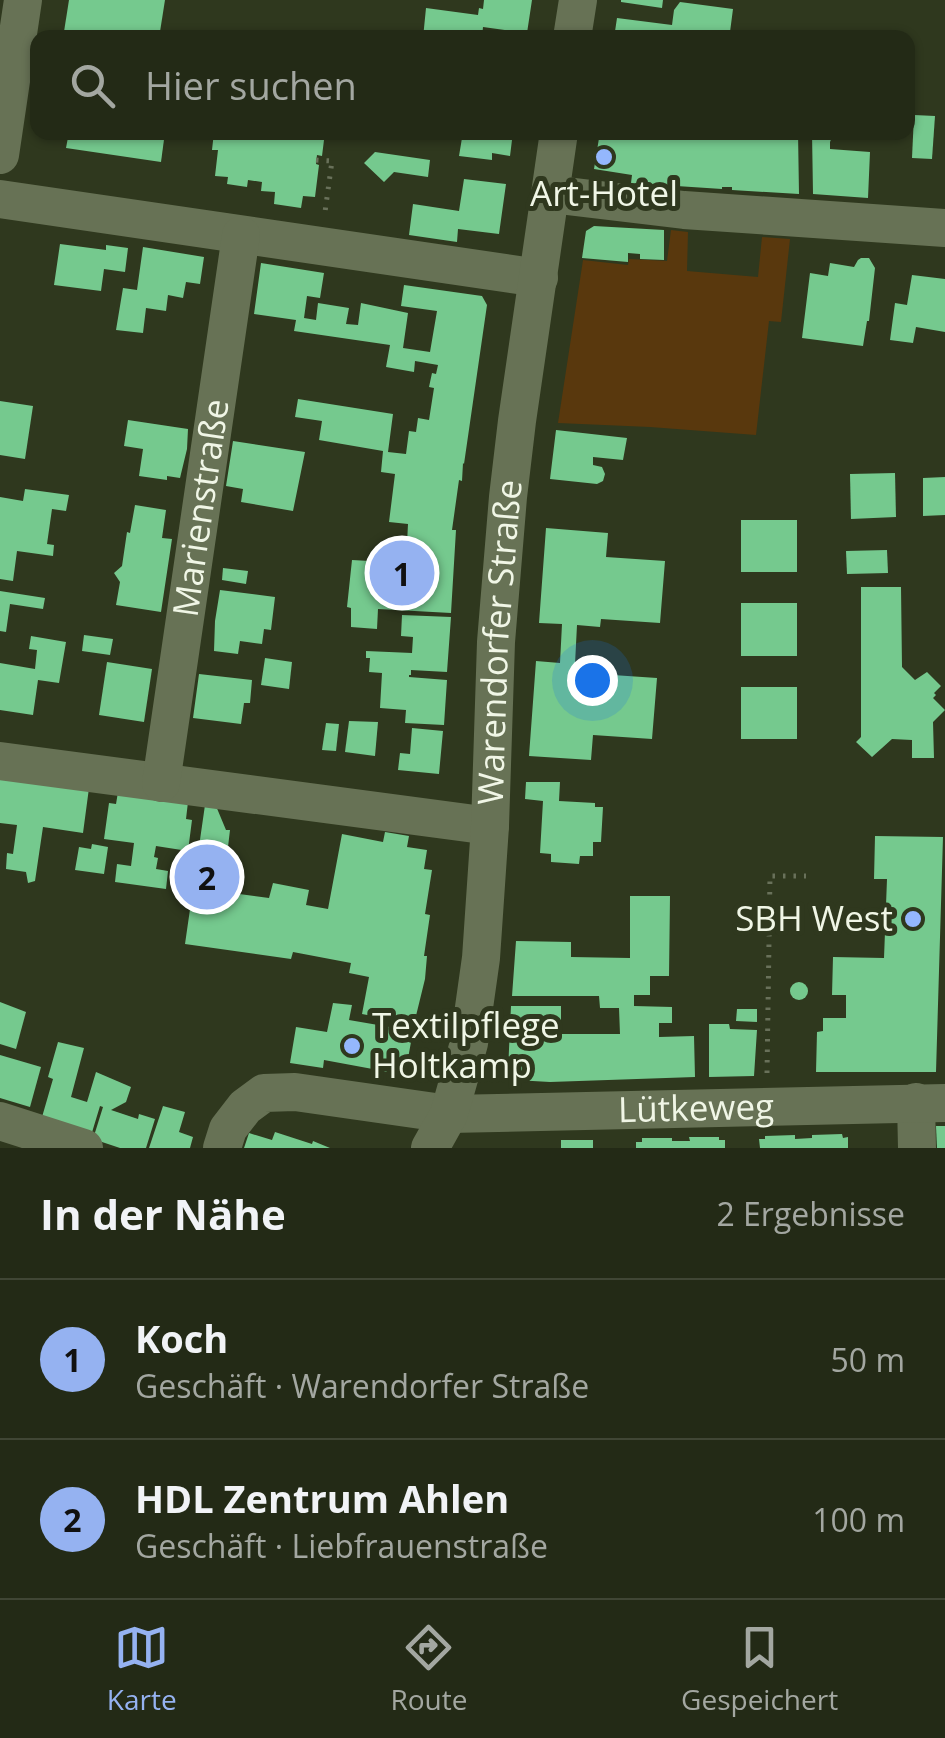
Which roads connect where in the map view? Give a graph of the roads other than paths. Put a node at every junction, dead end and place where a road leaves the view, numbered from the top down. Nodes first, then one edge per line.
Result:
1 (23, 0) edge
2 (578, 0) edge
3 (573, 30) edge
4 (558, 140) edge
5 (0, 155) edge
6 (550, 194) junction
7 (0, 199) edge
8 (945, 228) edge
9 (241, 235) junction
10 (538, 278) junction
11 (0, 761) edge
12 (161, 782) junction
13 (490, 826) junction
14 (930, 1103) edge
15 (449, 1114) junction
16 (0, 1121) edge
17 (84, 1148) edge
18 (222, 1148) edge
19 (430, 1148) edge
20 (917, 1148) edge

1 - 5 street
2 - 3 street
4 - 6 street, Warendorfer Straße
6 - 8 street
6 - 10 street, Warendorfer Straße
7 - 9 street
9 - 10 street
9 - 12 street, Marienstraße
10 - 13 street, Warendorfer Straße
11 - 12 street
12 - 13 street
13 - 15 street, Warendorfer Straße
14 - 15 street, Lütkeweg
14 - 20 street
15 - 18 street, Lütkeweg
15 - 19 street, Warendorfer Straße
16 - 17 street

